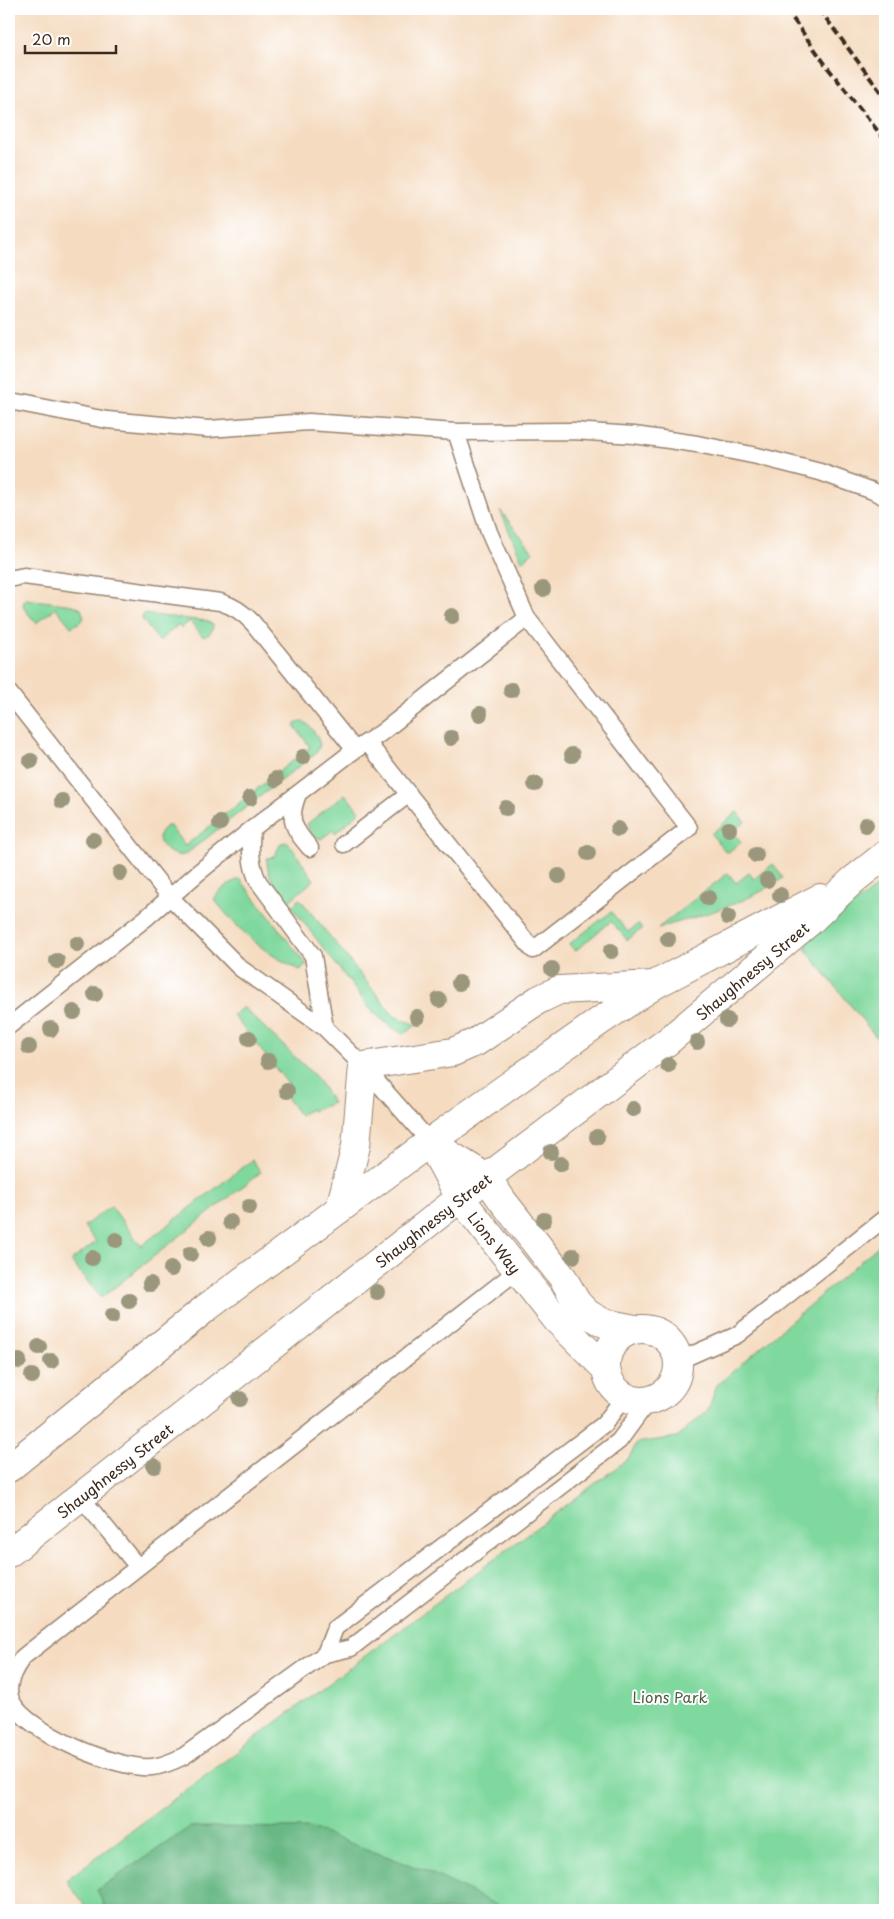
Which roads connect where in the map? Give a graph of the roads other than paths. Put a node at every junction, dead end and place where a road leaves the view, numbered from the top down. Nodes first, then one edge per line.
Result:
1 (9, 400) edge
2 (456, 432) junction
3 (885, 497) edge
4 (9, 580) edge
5 (527, 618) junction
6 (9, 693) edge
7 (361, 746) junction
8 (298, 794) junction
9 (409, 794) junction
10 (252, 829) junction
11 (344, 844) dead end
12 (310, 848) dead end
13 (885, 855) edge
14 (852, 881) junction
15 (170, 897) junction
16 (656, 984) junction
17 (9, 1026) edge
18 (325, 1028) junction
19 (363, 1066) junction
20 (430, 1142) junction
21 (487, 1178) junction
22 (460, 1198) junction
23 (340, 1208) junction
24 (885, 1218) edge
25 (518, 1270) junction
26 (635, 1329) junction
27 (678, 1361) junction
28 (605, 1368) junction
29 (637, 1398) junction
30 (9, 1468) edge
31 (80, 1496) junction
32 (9, 1553) edge
33 (138, 1567) junction
34 (325, 1654) junction

1 - 2 lane
2 - 3 lane
2 - 5 lane
4 - 7 lane
5 - 7 lane
5 - 9 lane
6 - 15 lane
7 - 8 lane
7 - 9 lane
8 - 10 lane
8 - 12 lane
9 - 11 lane
10 - 15 lane
10 - 18 lane
13 - 14 main road, Shaughnessy Street
14 - 16 main road, Shaughnessy Street
14 - 21 main road, Shaughnessy Street
15 - 17 lane
15 - 18 lane
16 - 19 main road
16 - 20 main road, Shaughnessy Street
18 - 19 lane
19 - 20 lane
19 - 23 main road
20 - 21 main road, Lions Way
20 - 22 main road, Lions Way
20 - 23 main road, Shaughnessy Street
21 - 22 main road, Shaughnessy Street
21 - 26 main road, Lions Way
22 - 25 main road, Lions Way
22 - 31 main road, Shaughnessy Street
23 - 30 main road, Shaughnessy Street
24 - 27 lane
25 - 28 main road, Lions Way
25 - 33 lane
26 - 27 main road
26 - 28 main road
27 - 29 main road
28 - 29 main road
29 - 34 lane
29 - 34 lane
31 - 32 main road, Shaughnessy Street
31 - 33 lane
33 - 34 lane

